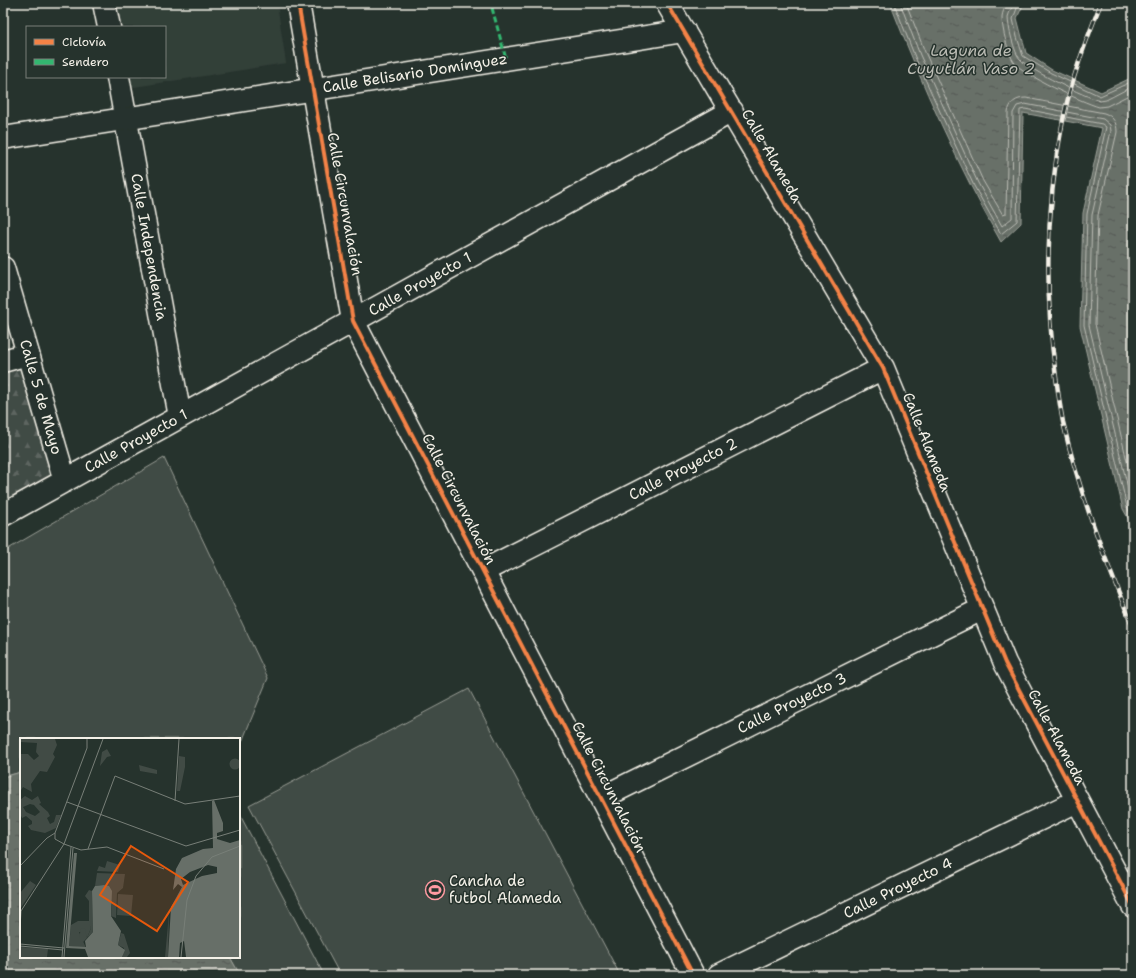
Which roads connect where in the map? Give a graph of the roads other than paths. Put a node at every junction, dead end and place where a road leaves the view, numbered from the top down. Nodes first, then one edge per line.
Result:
1 (104, 3) edge
2 (298, 3) edge
3 (667, 3) edge
4 (109, 26) edge
5 (684, 31) junction
6 (118, 78) edge
7 (313, 89) junction
8 (732, 111) junction
9 (126, 118) junction
10 (3, 138) edge
11 (3, 268) edge
12 (354, 321) junction
13 (28, 354) junction
14 (3, 361) edge
15 (883, 368) junction
16 (180, 417) junction
17 (65, 481) junction
18 (3, 515) edge
19 (483, 571) junction
20 (982, 609) junction
21 (601, 798) junction
22 (1077, 801) junction
23 (1133, 906) edge
24 (693, 975) edge
25 (720, 975) edge

1 - 4 street
2 - 7 street, Calle Circunvalación
3 - 5 street, Calle Alameda
5 - 7 street, Calle Belisario Domínguez
5 - 8 street, Calle Alameda
6 - 9 street, Calle Independencia
7 - 9 street, Calle Belisario Domínguez
7 - 12 street, Calle Circunvalación
8 - 12 street, Calle Proyecto 1
8 - 15 street, Calle Alameda
9 - 10 street, Calle Belisario Domínguez
9 - 16 street, Calle Independencia
11 - 13 street, Calle 5 de Mayo
12 - 16 street, Calle Proyecto 1
12 - 19 street, Calle Circunvalación
13 - 14 street
13 - 17 street, Calle 5 de Mayo
15 - 19 street, Calle Proyecto 2
15 - 20 street, Calle Alameda
16 - 17 street, Calle Proyecto 1
17 - 18 street, Calle Proyecto 1
19 - 21 street, Calle Circunvalación
20 - 21 street, Calle Proyecto 3
20 - 22 street, Calle Alameda
21 - 24 street, Calle Circunvalación
22 - 23 street, Calle Alameda
22 - 25 street, Calle Proyecto 4

